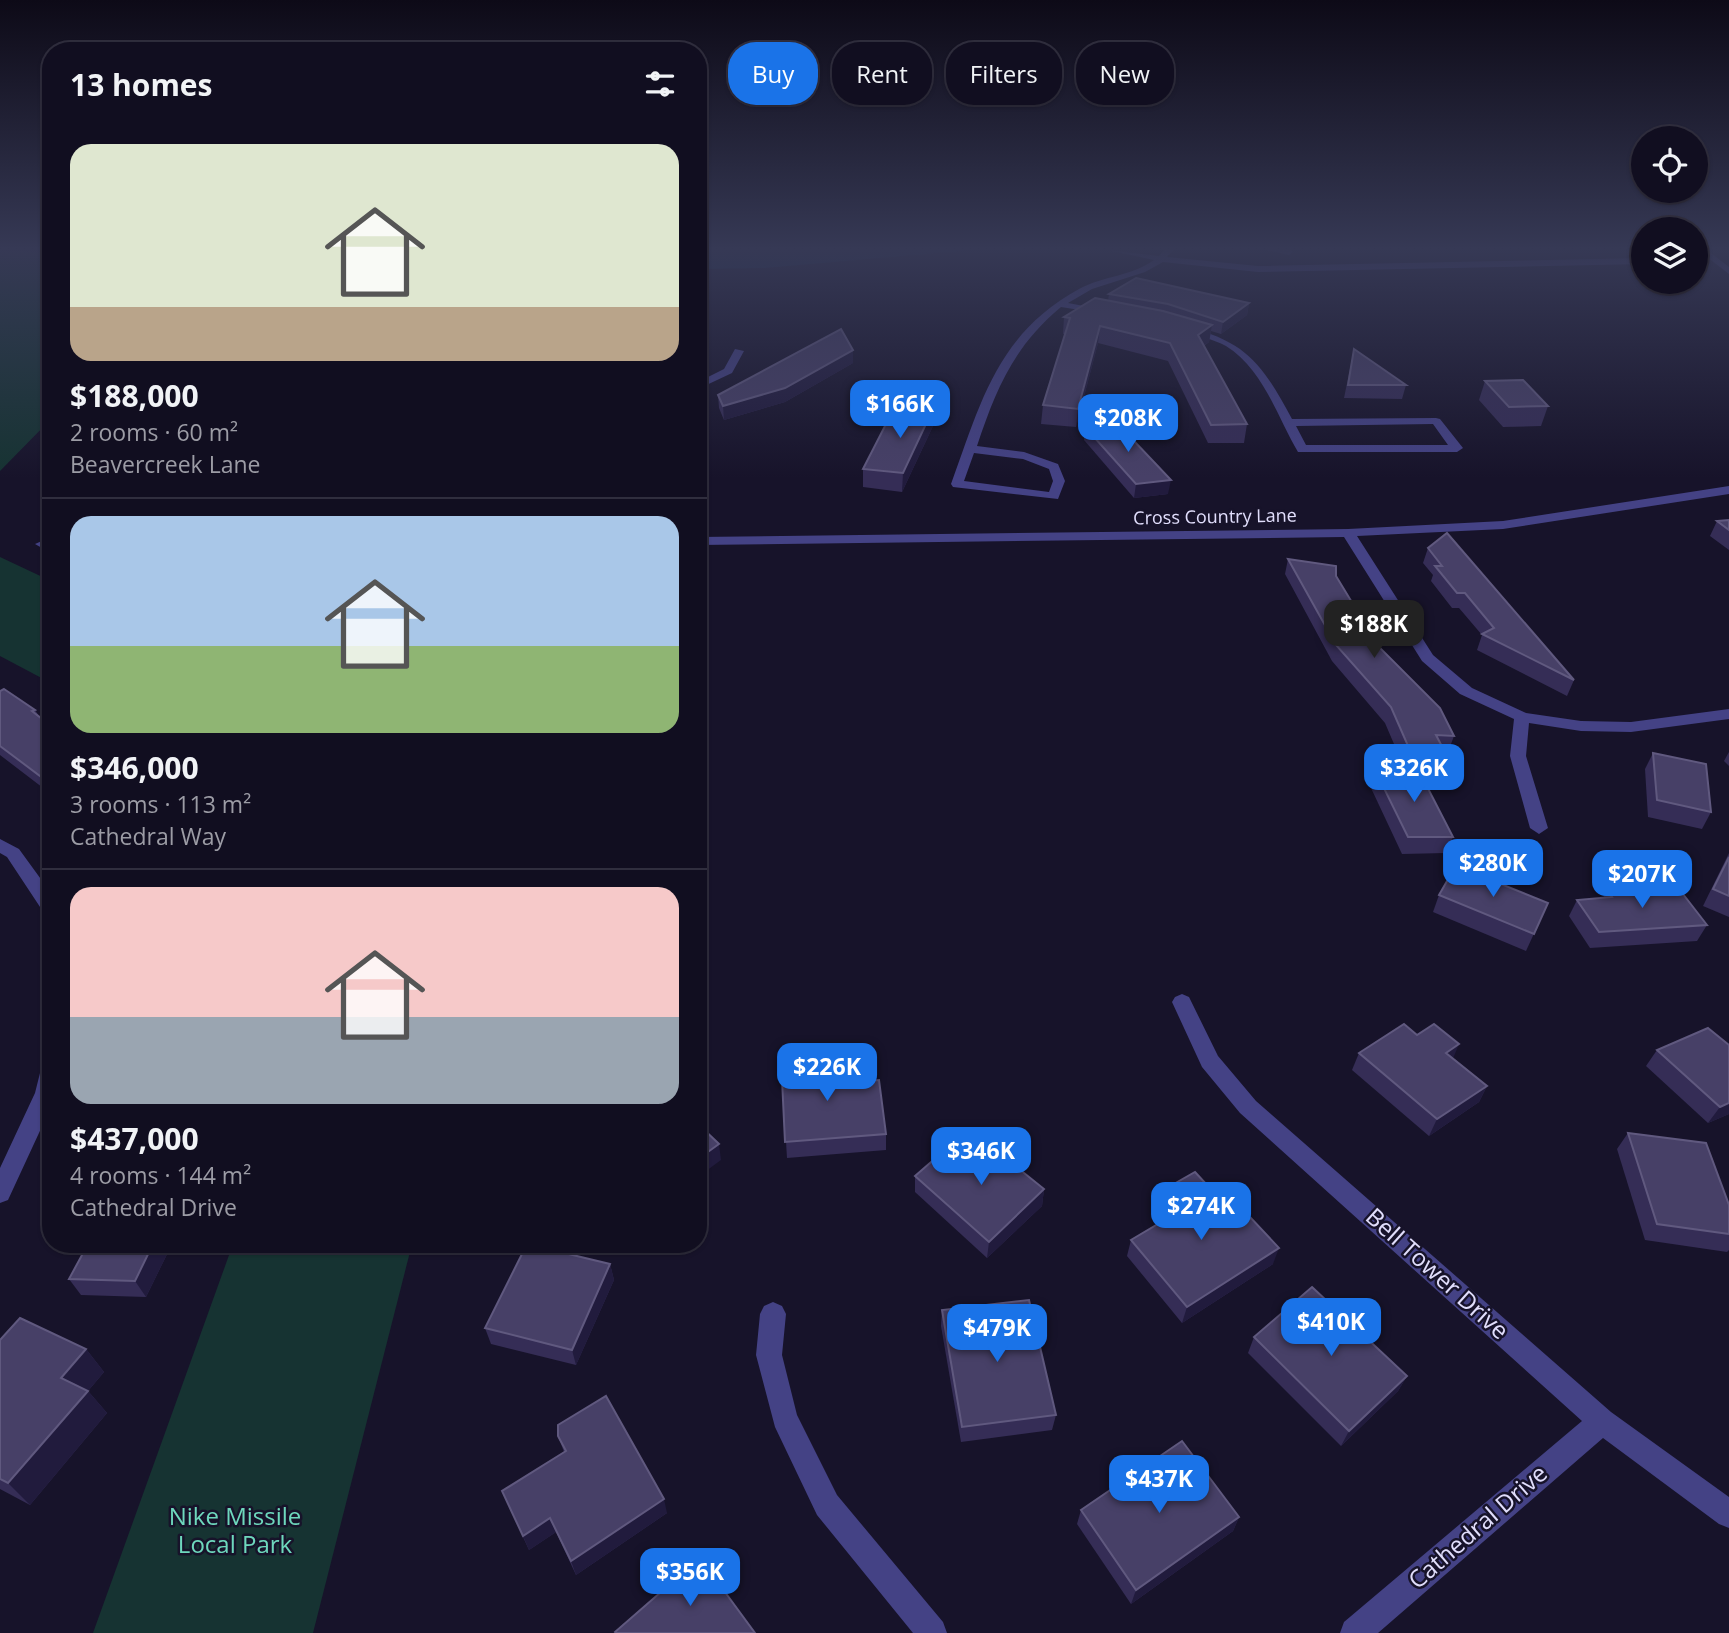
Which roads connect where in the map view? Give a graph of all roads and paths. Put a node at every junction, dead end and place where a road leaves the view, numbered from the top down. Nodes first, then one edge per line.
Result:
1 (1031, 326) edge
2 (1173, 327) edge
3 (739, 351) dead end
4 (707, 382) edge
5 (1286, 423) junction
6 (970, 449) junction
7 (1729, 490) edge
8 (1348, 533) junction
9 (707, 541) edge
10 (1729, 714) edge
11 (1522, 717) junction
12 (1539, 828) dead end
13 (0, 845) edge
14 (42, 895) edge
15 (1182, 1002) dead end
16 (42, 1102) edge
17 (0, 1193) edge
18 (774, 1314) dead end
19 (1602, 1421) junction
20 (1729, 1514) edge
21 (932, 1633) edge
22 (1354, 1633) edge

1 - 6 street
2 - 5 street
3 - 4 street
5 - 5 street
6 - 6 street
7 - 8 street, Cross Country Lane
8 - 9 street, Cross Country Lane
8 - 11 street
10 - 11 street
11 - 12 street
13 - 14 street
15 - 19 street, Bell Tower Drive
16 - 17 street
18 - 21 street
19 - 20 street, Bell Tower Drive
19 - 22 street, Cathedral Drive

